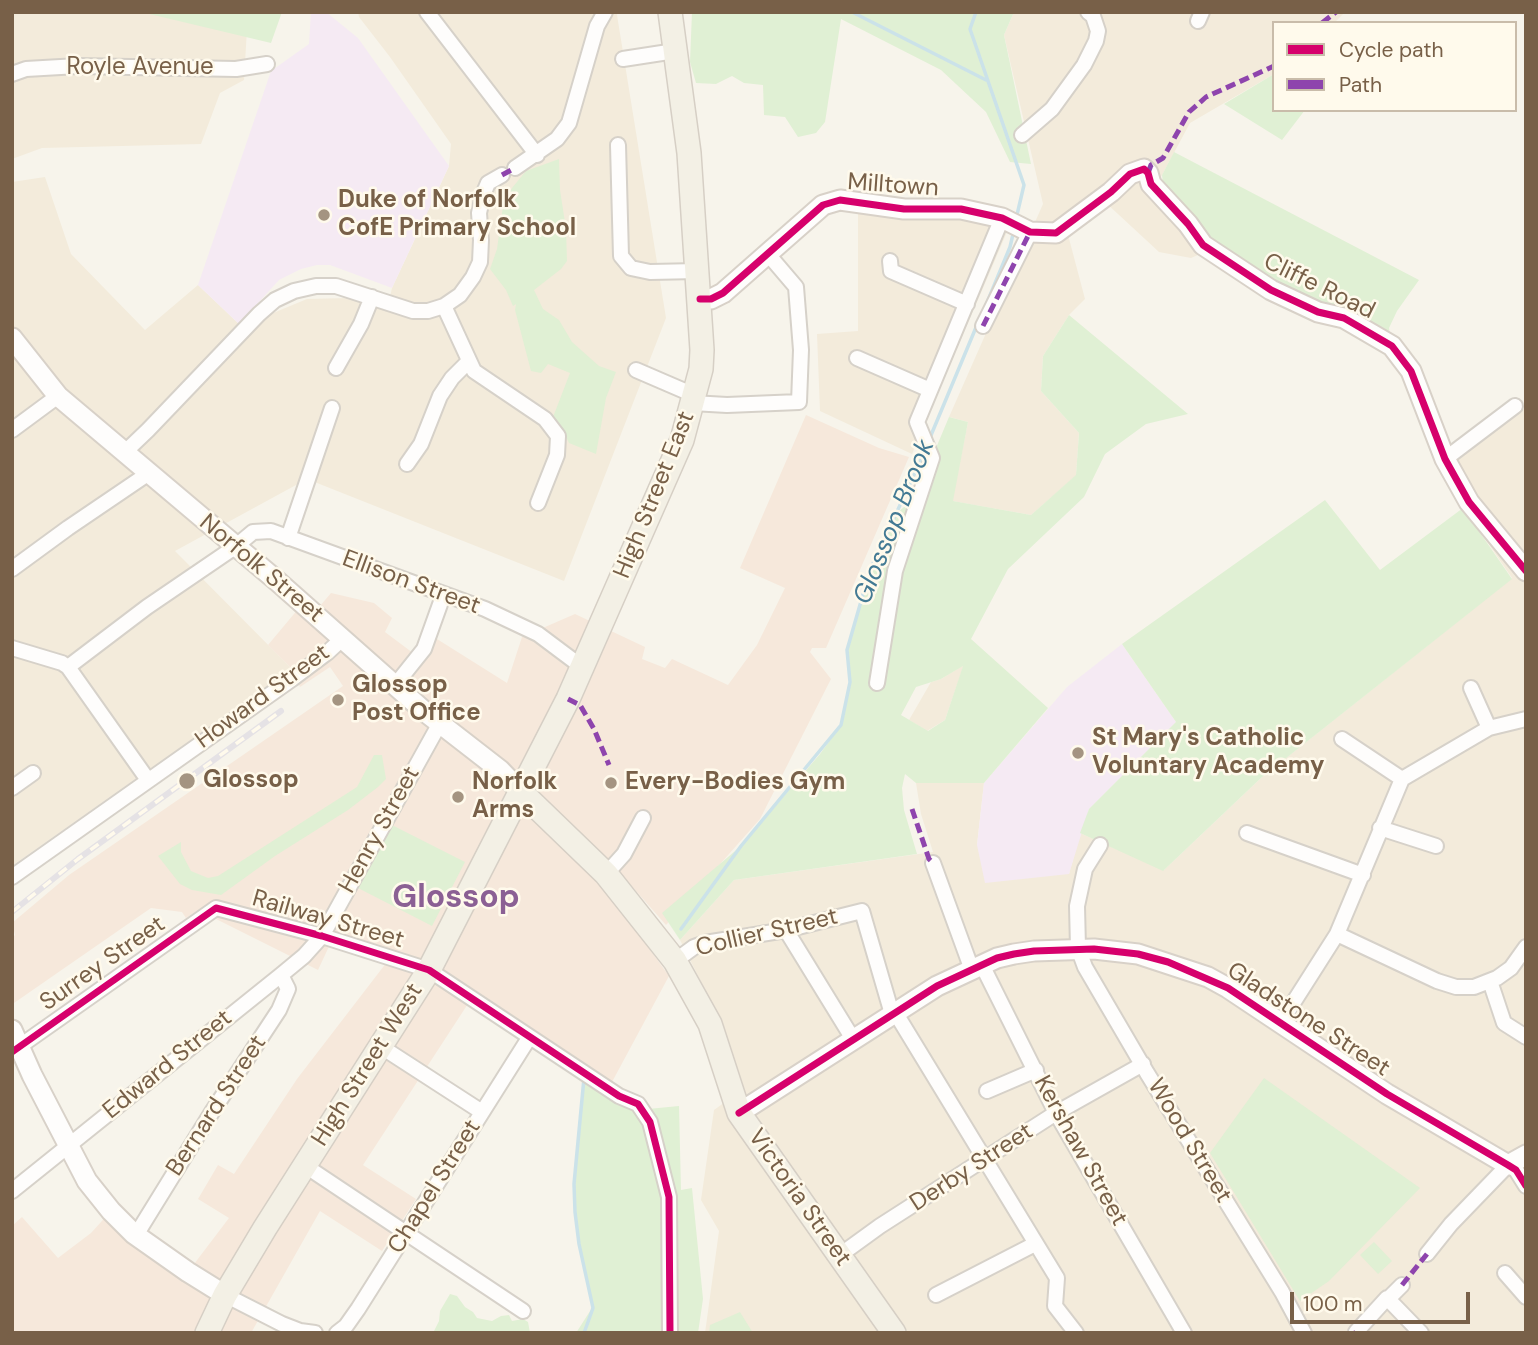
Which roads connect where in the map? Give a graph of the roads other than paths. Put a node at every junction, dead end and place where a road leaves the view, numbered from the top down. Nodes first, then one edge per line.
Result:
1 (427, 12) edge
2 (605, 12) edge
3 (670, 12) edge
4 (1088, 12) edge
5 (675, 51) junction
6 (623, 59) dead end
7 (267, 64) dead end
8 (12, 74) edge
9 (1022, 135) dead end
10 (618, 145) dead end
11 (537, 155) junction
12 (1018, 226) junction
13 (768, 253) junction
14 (890, 261) dead end
15 (698, 271) junction
16 (372, 297) junction
17 (700, 299) junction
18 (967, 303) junction
19 (444, 306) junction
20 (983, 326) dead end
21 (12, 338) edge
22 (856, 358) dead end
23 (469, 361) junction
24 (336, 369) dead end
25 (636, 370) dead end
26 (930, 390) junction
27 (58, 396) junction
28 (693, 399) junction
29 (1515, 406) dead end
30 (332, 408) dead end
31 (12, 430) edge
32 (125, 452) junction
33 (1445, 459) junction
34 (407, 464) dead end
35 (149, 473) junction
36 (538, 503) dead end
37 (288, 538) junction
38 (235, 547) junction
39 (12, 569) edge
40 (1526, 571) edge
41 (443, 596) junction
42 (342, 639) junction
43 (12, 648) edge
44 (68, 667) junction
45 (582, 667) junction
46 (877, 683) dead end
47 (396, 684) junction
48 (1471, 688) dead end
49 (1526, 719) edge
50 (440, 723) junction
51 (1489, 728) junction
52 (1342, 740) dead end
53 (33, 773) dead end
54 (1402, 779) junction
55 (148, 780) junction
56 (12, 788) edge
57 (520, 791) junction
58 (643, 818) dead end
59 (1380, 828) junction
60 (1247, 833) dead end
61 (1100, 845) dead end
62 (1436, 846) dead end
63 (933, 863) dead end
64 (606, 874) junction
65 (1363, 875) junction
66 (12, 877) edge
67 (216, 908) joint
68 (786, 930) junction
69 (1338, 933) junction
70 (321, 936) junction
71 (1078, 948) junction
72 (1526, 948) edge
73 (675, 961) junction
74 (977, 968) junction
75 (429, 970) junction
76 (281, 975) junction
77 (1490, 981) junction
78 (894, 1013) junction
79 (1281, 1022) junction
80 (1526, 1037) edge
81 (528, 1038) junction
82 (853, 1039) junction
83 (15, 1043) edge
84 (380, 1046) junction
85 (1143, 1064) junction
86 (1036, 1070) junction
87 (987, 1091) dead end
88 (482, 1112) junction
89 (739, 1113) junction
90 (1056, 1114) junction
91 (68, 1145) junction
92 (1526, 1155) edge
93 (985, 1159) junction
94 (1507, 1165) junction
95 (304, 1166) junction
96 (1526, 1186) edge
97 (12, 1191) edge
98 (407, 1233) junction
99 (134, 1234) junction
100 (1035, 1244) junction
101 (1427, 1254) dead end
102 (840, 1255) junction
103 (1506, 1273) dead end
104 (1402, 1285) dead end
105 (225, 1294) junction
106 (936, 1295) dead end
107 (1526, 1297) edge
108 (1389, 1298) junction
109 (523, 1311) dead end
110 (1356, 1332) edge
111 (207, 1333) edge
112 (315, 1333) edge
113 (337, 1333) edge
114 (670, 1333) edge
115 (894, 1333) edge
116 (1076, 1333) edge
117 (1184, 1333) edge
118 (1304, 1333) edge
119 (1421, 1333) edge

1 - 11 street
2 - 11 street
3 - 5 main road, High Street East
4 - 9 street
5 - 6 street
5 - 15 main road, High Street East
7 - 8 street, Royle Avenue
10 - 15 street
11 - 19 street
12 - 13 street, Milltown
12 - 18 street
12 - 20 street
12 - 33 street, Cliffe Road
13 - 17 street, Milltown
13 - 28 street
14 - 18 street
15 - 17 main road, High Street East
16 - 19 street
16 - 24 street
16 - 32 street
17 - 28 main road, High Street East
18 - 26 street
19 - 23 street
21 - 27 street, Norfolk Street
22 - 26 street
23 - 34 street
23 - 36 street
25 - 28 street
26 - 46 street
27 - 31 street
27 - 32 street, Norfolk Street
28 - 45 main road, High Street East
29 - 33 street
30 - 37 street
32 - 35 street, Norfolk Street
33 - 40 street, Cliffe Road
35 - 38 street, Norfolk Street
35 - 39 street
37 - 38 street, Ellison Street
37 - 41 street, Ellison Street
38 - 42 street, Norfolk Street
38 - 44 street, Ellison Street
41 - 45 street, Ellison Street
41 - 47 street
42 - 47 street, Norfolk Street
42 - 55 street, Howard Street
43 - 44 street
44 - 55 street
45 - 57 main road, High Street East
47 - 50 street, Norfolk Street
48 - 51 street
49 - 51 street
50 - 57 street, Norfolk Street
50 - 70 street, Henry Street
51 - 54 street
52 - 54 street
53 - 56 street
54 - 59 street
55 - 66 street, Howard Street
57 - 64 main road, Victoria Street
57 - 75 main road, High Street West
58 - 64 street
59 - 62 street
59 - 65 street
60 - 65 street
61 - 71 street
63 - 74 street, Kershaw Street
64 - 73 main road, Victoria Street
65 - 69 street
67 - 70 street, Railway Street
67 - 83 street, Surrey Street
68 - 73 street, Collier Street
68 - 78 street, Collier Street
68 - 82 street
69 - 77 street
69 - 79 street
70 - 75 street, Railway Street
70 - 76 street, Edward Street
71 - 74 street, Gladstone Street
71 - 79 street, Gladstone Street
71 - 85 street, Wood Street
72 - 77 street
73 - 89 main road, Victoria Street
74 - 78 street, Gladstone Street
74 - 86 street, Kershaw Street
75 - 81 street, Railway Street
75 - 84 main road, High Street West
76 - 91 street, Edward Street
76 - 99 street, Bernard Street
77 - 80 street
78 - 82 street, Gladstone Street
78 - 93 street
79 - 94 street, Gladstone Street
81 - 88 street, Chapel Street
81 - 114 street, Railway Street
82 - 89 street, Gladstone Street
83 - 91 street
84 - 88 street
84 - 95 main road, High Street West
85 - 90 street, Derby Street
85 - 118 street, Wood Street
86 - 87 street
86 - 90 street, Kershaw Street
88 - 98 street, Chapel Street
89 - 102 main road, Victoria Street
90 - 93 street, Derby Street
90 - 117 street, Kershaw Street
91 - 97 street, Edward Street
91 - 99 street
92 - 94 street
93 - 100 street
93 - 102 street, Derby Street
94 - 96 street
94 - 101 street
95 - 98 street
95 - 105 main road, High Street West
98 - 109 street
98 - 113 street, Chapel Street
99 - 105 street
100 - 106 street
100 - 116 street
102 - 115 main road, Victoria Street
103 - 107 street
104 - 108 street
105 - 111 main road, High Street West
105 - 112 street
108 - 110 street
108 - 119 street

